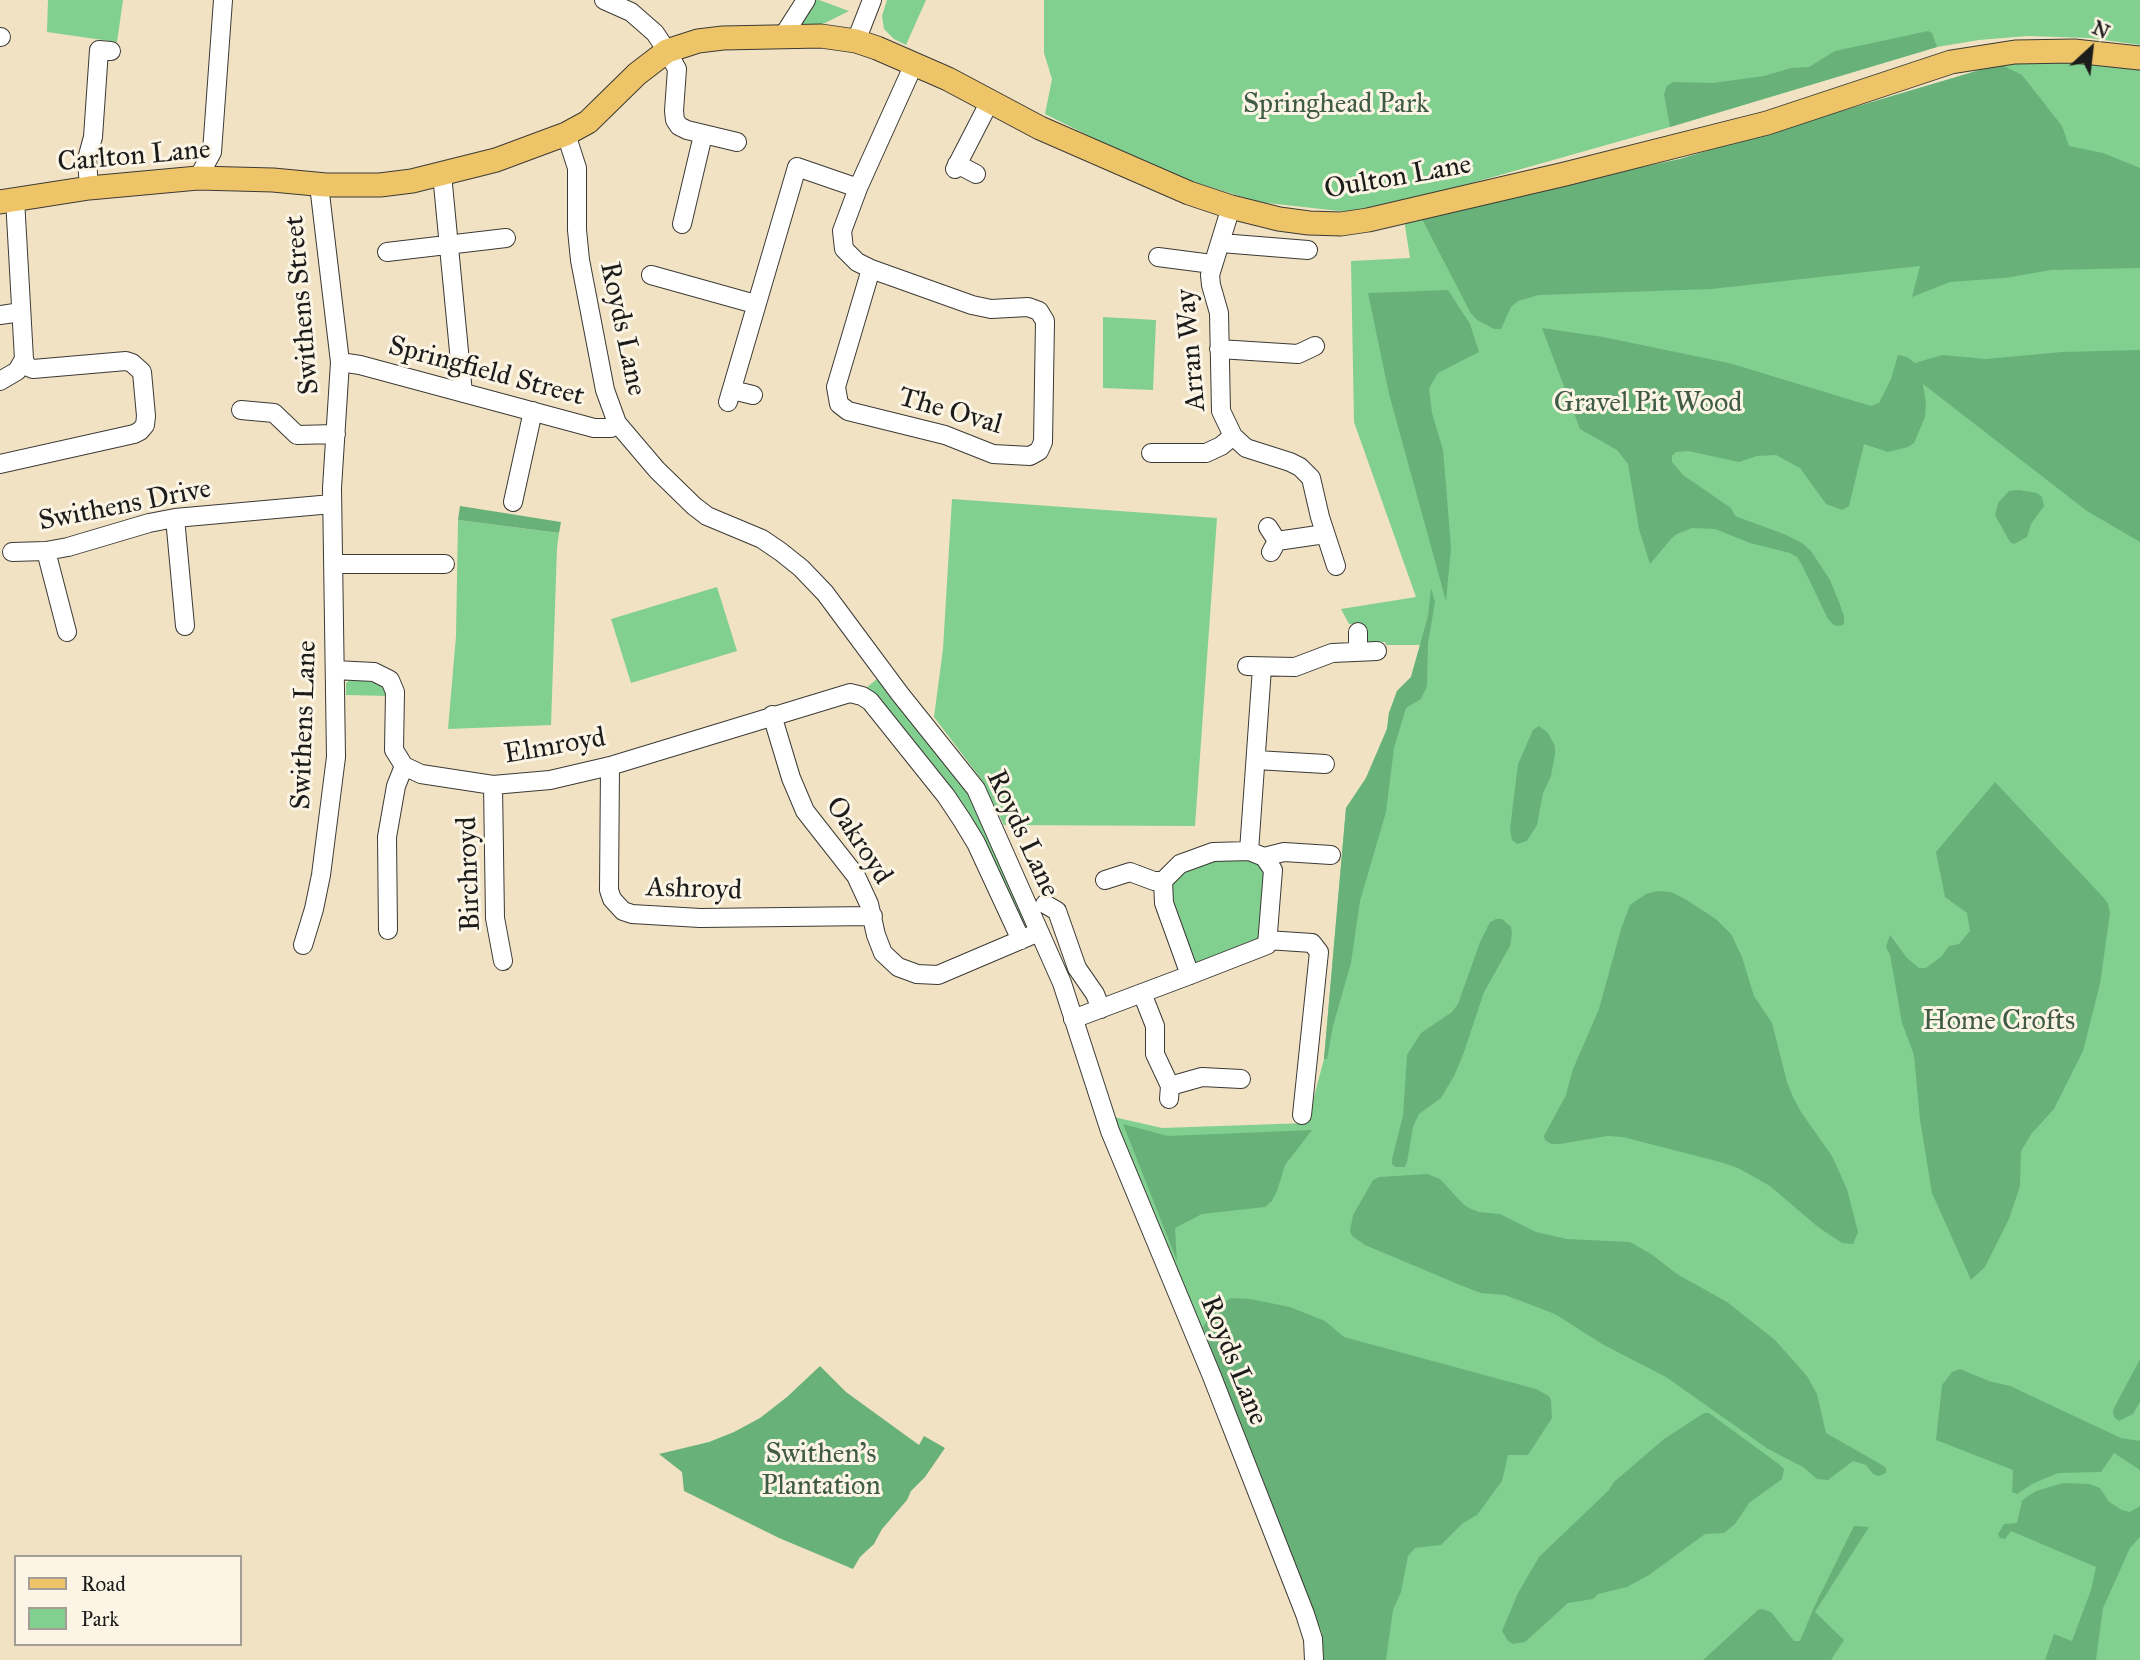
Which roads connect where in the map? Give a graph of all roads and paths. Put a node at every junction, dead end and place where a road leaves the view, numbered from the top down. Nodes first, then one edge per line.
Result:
1 (223, 0) edge
2 (604, 0) edge
3 (806, 0) edge
4 (872, 0) edge
5 (634, 6) edge
6 (783, 36) junction
7 (856, 41) junction
8 (111, 51) dead end
9 (667, 51) junction
10 (2140, 58) edge
11 (914, 64) junction
12 (990, 101) junction
13 (566, 134) junction
14 (703, 135) junction
15 (737, 142) dead end
16 (442, 174) junction
17 (976, 174) dead end
18 (198, 178) junction
19 (319, 185) junction
20 (89, 188) junction
21 (858, 188) junction
22 (7, 200) edge
23 (1231, 207) junction
24 (682, 224) dead end
25 (506, 238) dead end
26 (1221, 243) junction
27 (448, 246) junction
28 (1308, 250) dead end
29 (387, 251) dead end
30 (1158, 255) dead end
31 (1212, 264) junction
32 (871, 269) junction
33 (651, 275) dead end
34 (755, 304) junction
35 (21, 312) junction
36 (0, 315) edge
37 (1219, 349) junction
38 (1303, 356) dead end
39 (24, 359) junction
40 (340, 362) junction
41 (1, 382) edge
42 (463, 393) junction
43 (753, 395) dead end
44 (238, 408) dead end
45 (533, 411) junction
46 (617, 423) junction
47 (336, 434) junction
48 (1233, 436) junction
49 (1151, 453) dead end
50 (6, 458) edge
51 (513, 502) dead end
52 (332, 504) junction
53 (175, 518) junction
54 (1325, 534) junction
55 (1272, 540) dead end
56 (46, 551) junction
57 (12, 552) dead end
58 (333, 564) junction
59 (446, 564) dead end
60 (1336, 566) dead end
61 (185, 626) dead end
62 (67, 632) dead end
63 (1358, 632) dead end
64 (1357, 651) junction
65 (1377, 651) dead end
66 (335, 670) junction
67 (856, 694) joint
68 (772, 715) junction
69 (1256, 760) junction
70 (1325, 764) dead end
71 (404, 766) junction
72 (610, 766) junction
73 (493, 785) junction
74 (1257, 854) junction
75 (1331, 855) dead end
76 (1105, 880) dead end
77 (1163, 881) junction
78 (1045, 904) dead end
79 (873, 916) junction
80 (388, 930) dead end
81 (1039, 932) junction
82 (1021, 940) junction
83 (1268, 940) junction
84 (303, 945) dead end
85 (503, 961) dead end
86 (1190, 975) junction
87 (1142, 993) junction
88 (1101, 1009) junction
89 (1073, 1019) junction
90 (1241, 1079) dead end
91 (1302, 1115) dead end
92 (1314, 1660) edge

1 - 18 street
2 - 5 street
3 - 6 street
4 - 7 street
5 - 9 street
6 - 7 main road, Oulton Lane
6 - 9 main road, Oulton Lane
7 - 11 main road, Oulton Lane
8 - 20 street
9 - 13 main road, Carlton Lane
9 - 14 street
10 - 23 main road, Oulton Lane
11 - 12 main road, Oulton Lane
11 - 21 street, The Oval
12 - 17 street
12 - 23 main road, Oulton Lane
13 - 16 main road, Carlton Lane
13 - 46 street, Royds Lane
14 - 15 street
14 - 24 street
16 - 19 main road, Carlton Lane
16 - 27 street
18 - 19 main road, Carlton Lane
18 - 20 main road, Carlton Lane
19 - 40 street, Swithens Street
20 - 22 main road, Carlton Lane
21 - 32 street, The Oval
21 - 34 street
22 - 35 street
23 - 26 street, Arran Way
25 - 27 street
26 - 28 street
26 - 31 street, Arran Way
27 - 29 street
27 - 42 street
30 - 31 street
31 - 37 street, Arran Way
32 - 32 street, The Oval
33 - 34 street
34 - 43 street
35 - 36 street
35 - 39 street
37 - 38 street
37 - 48 street, Arran Way
39 - 41 street
39 - 50 street
40 - 42 street, Springfield Street
40 - 47 street, Swithens Street
42 - 45 street, Springfield Street
44 - 47 street
45 - 46 street, Springfield Street
45 - 51 street
46 - 81 street, Royds Lane
47 - 52 street, Swithens Street
48 - 49 street
48 - 54 street, Arran Way
52 - 53 street, Swithens Drive
52 - 58 street, Swithens Lane
53 - 56 street, Swithens Drive
53 - 61 street
54 - 55 street
54 - 60 street, Arran Way
56 - 57 street, Swithens Drive
56 - 62 street
58 - 59 street
58 - 66 street, Swithens Lane
63 - 64 street
64 - 65 street
64 - 69 street
66 - 71 street
66 - 84 street, Swithens Lane
67 - 68 street, Elmroyd
67 - 82 street, Royds Lane
68 - 72 street, Elmroyd
68 - 79 street, Oakroyd
69 - 70 street
69 - 74 street
71 - 73 street, Elmroyd
71 - 80 street
72 - 73 street, Elmroyd
72 - 79 street, Ashroyd
73 - 85 street, Birchroyd
74 - 75 street
74 - 77 street
74 - 83 street
76 - 77 street
77 - 86 street
78 - 88 street
79 - 82 street, Oakroyd
81 - 82 street, Oakroyd
81 - 89 street, Royds Lane
83 - 86 street
83 - 91 street
86 - 87 street
87 - 88 street
87 - 90 street
88 - 89 street
89 - 92 street, Royds Lane

